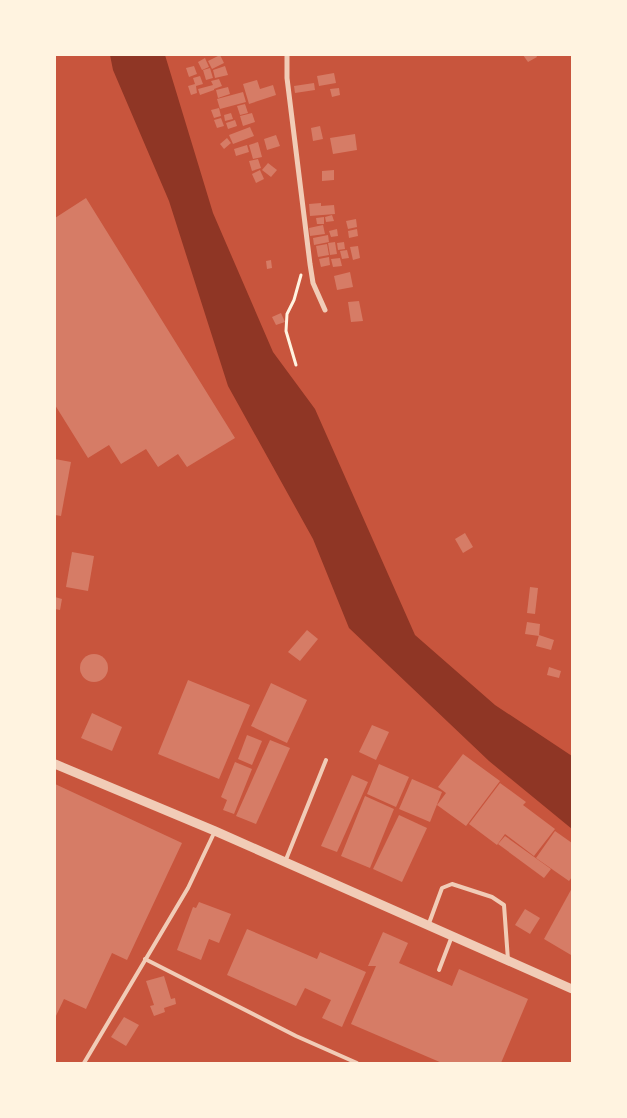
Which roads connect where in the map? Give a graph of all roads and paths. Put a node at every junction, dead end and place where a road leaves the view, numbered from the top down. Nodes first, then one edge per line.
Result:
1 (286, 55) edge
2 (308, 251) junction
3 (325, 310) dead end
4 (296, 365) dead end
5 (326, 760) dead end
6 (55, 764) edge
7 (215, 831) junction
8 (285, 862) junction
9 (428, 926) junction
10 (452, 936) junction
11 (145, 960) junction
12 (508, 960) junction
13 (440, 970) dead end
14 (572, 989) edge
15 (84, 1063) edge
16 (358, 1063) edge

1 - 2 street
2 - 3 street
2 - 4 path
5 - 8 lane
6 - 7 street
7 - 8 street
7 - 11 lane
8 - 9 street
9 - 10 street
9 - 12 lane
10 - 12 street
10 - 13 lane
11 - 15 lane
11 - 16 lane
12 - 14 street

